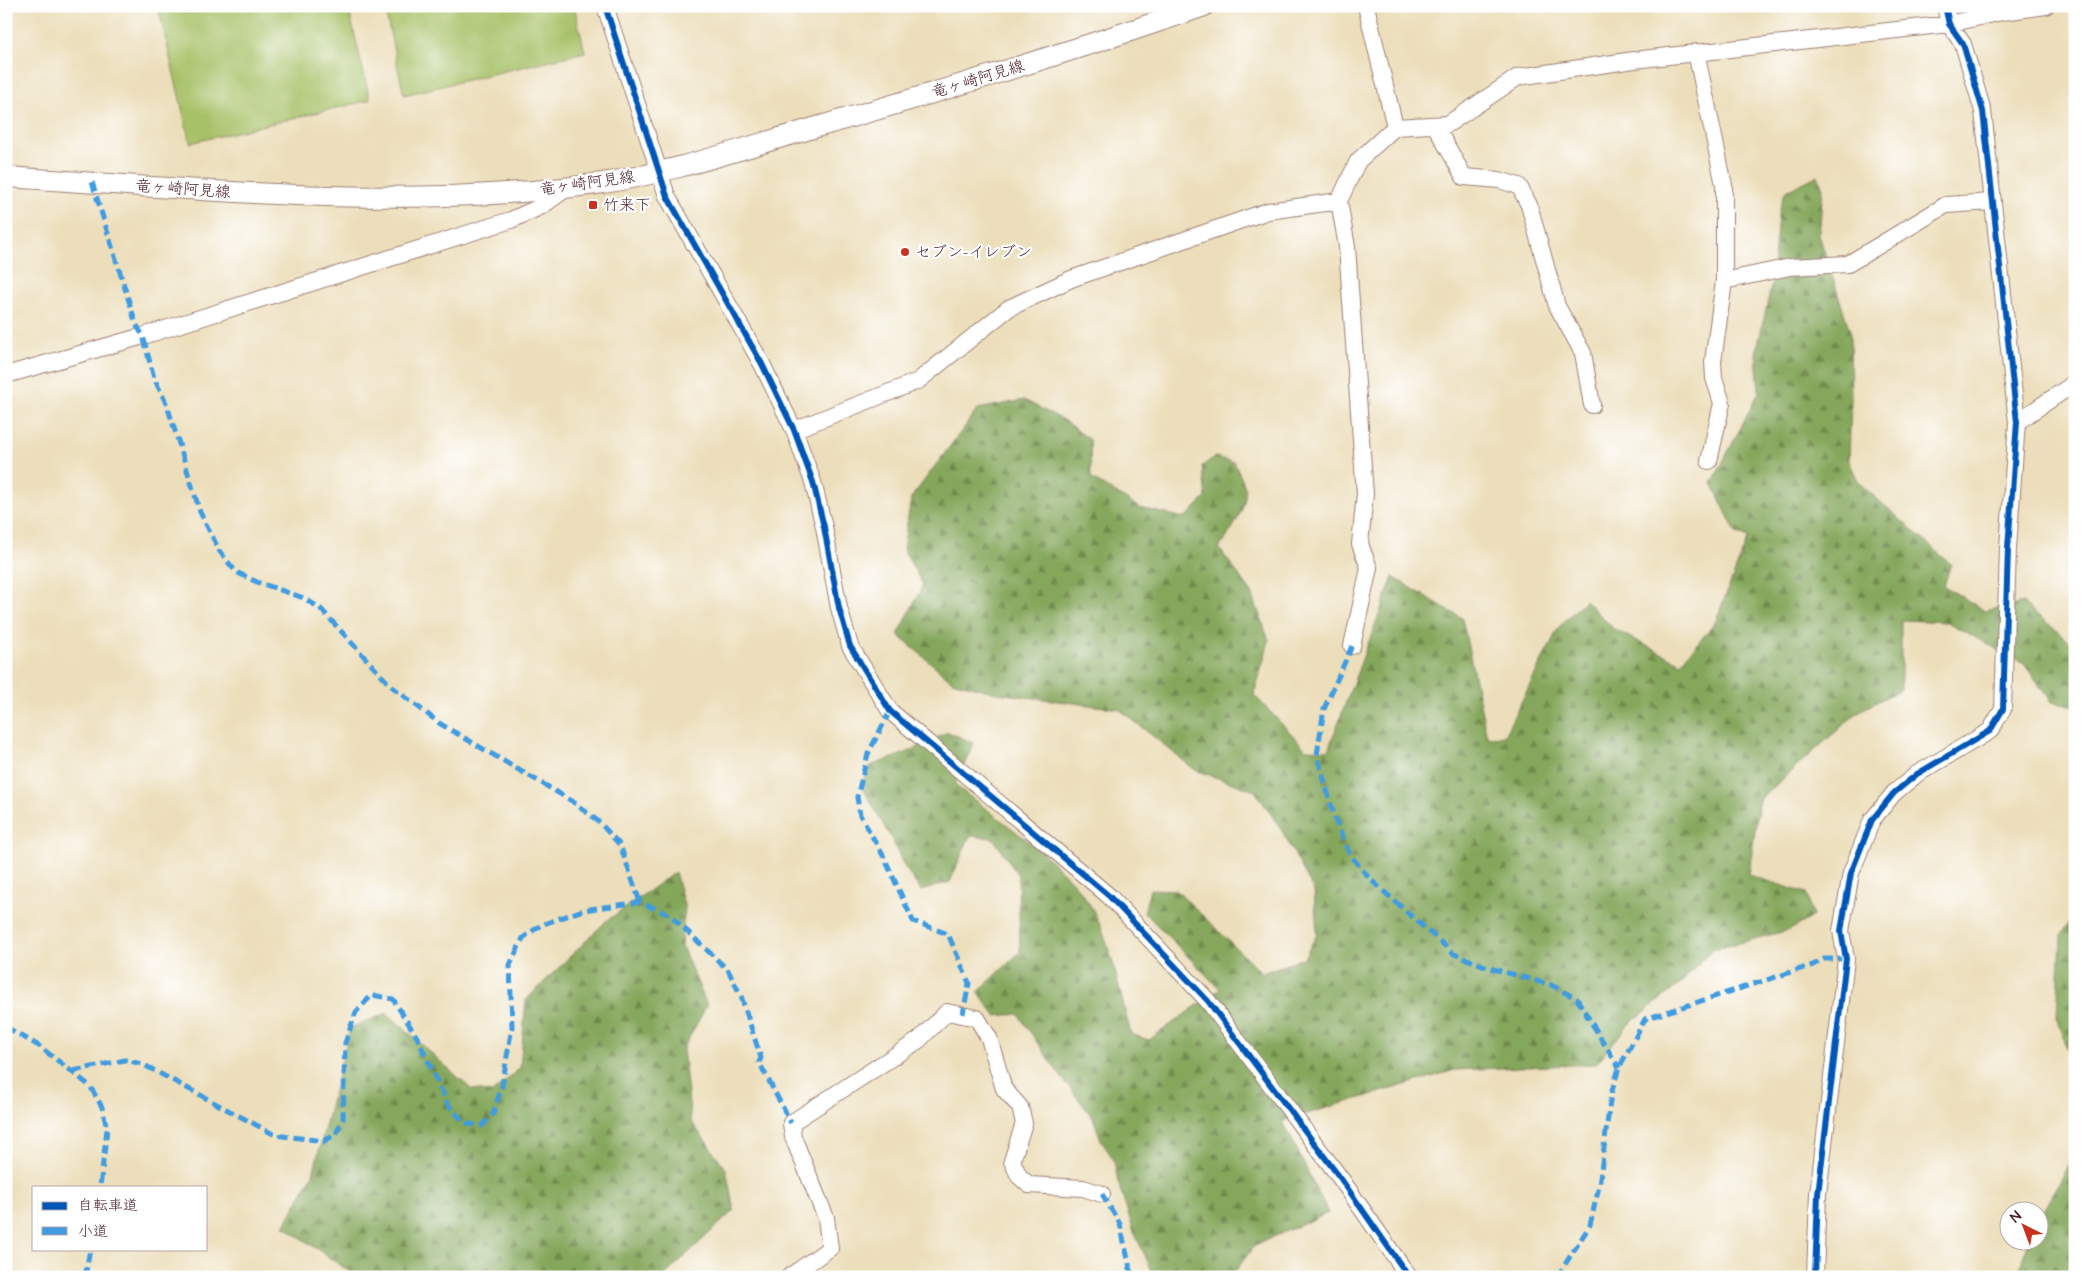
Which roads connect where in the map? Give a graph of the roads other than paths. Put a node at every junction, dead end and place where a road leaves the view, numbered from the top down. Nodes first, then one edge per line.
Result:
1 (605, 6) edge
2 (1204, 6) edge
3 (1366, 6) edge
4 (1945, 6) edge
5 (2046, 6) edge
6 (1949, 24) junction
7 (1696, 52) junction
8 (1435, 125) junction
9 (1395, 127) junction
10 (658, 172) junction
11 (6, 177) edge
12 (567, 188) junction
13 (1339, 201) junction
14 (1991, 202) junction
15 (1724, 281) junction
16 (6, 375) edge
17 (2075, 381) edge
18 (1592, 405) dead end
19 (2017, 422) junction
20 (794, 430) junction
21 (1709, 461) dead end
22 (1352, 646) dead end
23 (1102, 1194) dead end
24 (789, 1277) edge
25 (1409, 1277) edge
26 (1815, 1277) edge

1 - 10 street
2 - 10 main road, 竜ヶ崎阿見線
3 - 9 street
4 - 6 street
5 - 6 street
6 - 7 street
6 - 14 street
7 - 8 street
7 - 15 street
8 - 9 street
8 - 18 street
9 - 13 street
10 - 12 main road, 竜ヶ崎阿見線
10 - 20 street
11 - 12 main road, 竜ヶ崎阿見線
12 - 16 street
13 - 20 street
13 - 22 street
14 - 15 street
14 - 19 street
15 - 21 street
17 - 19 street
19 - 26 street
20 - 25 street
23 - 24 street

